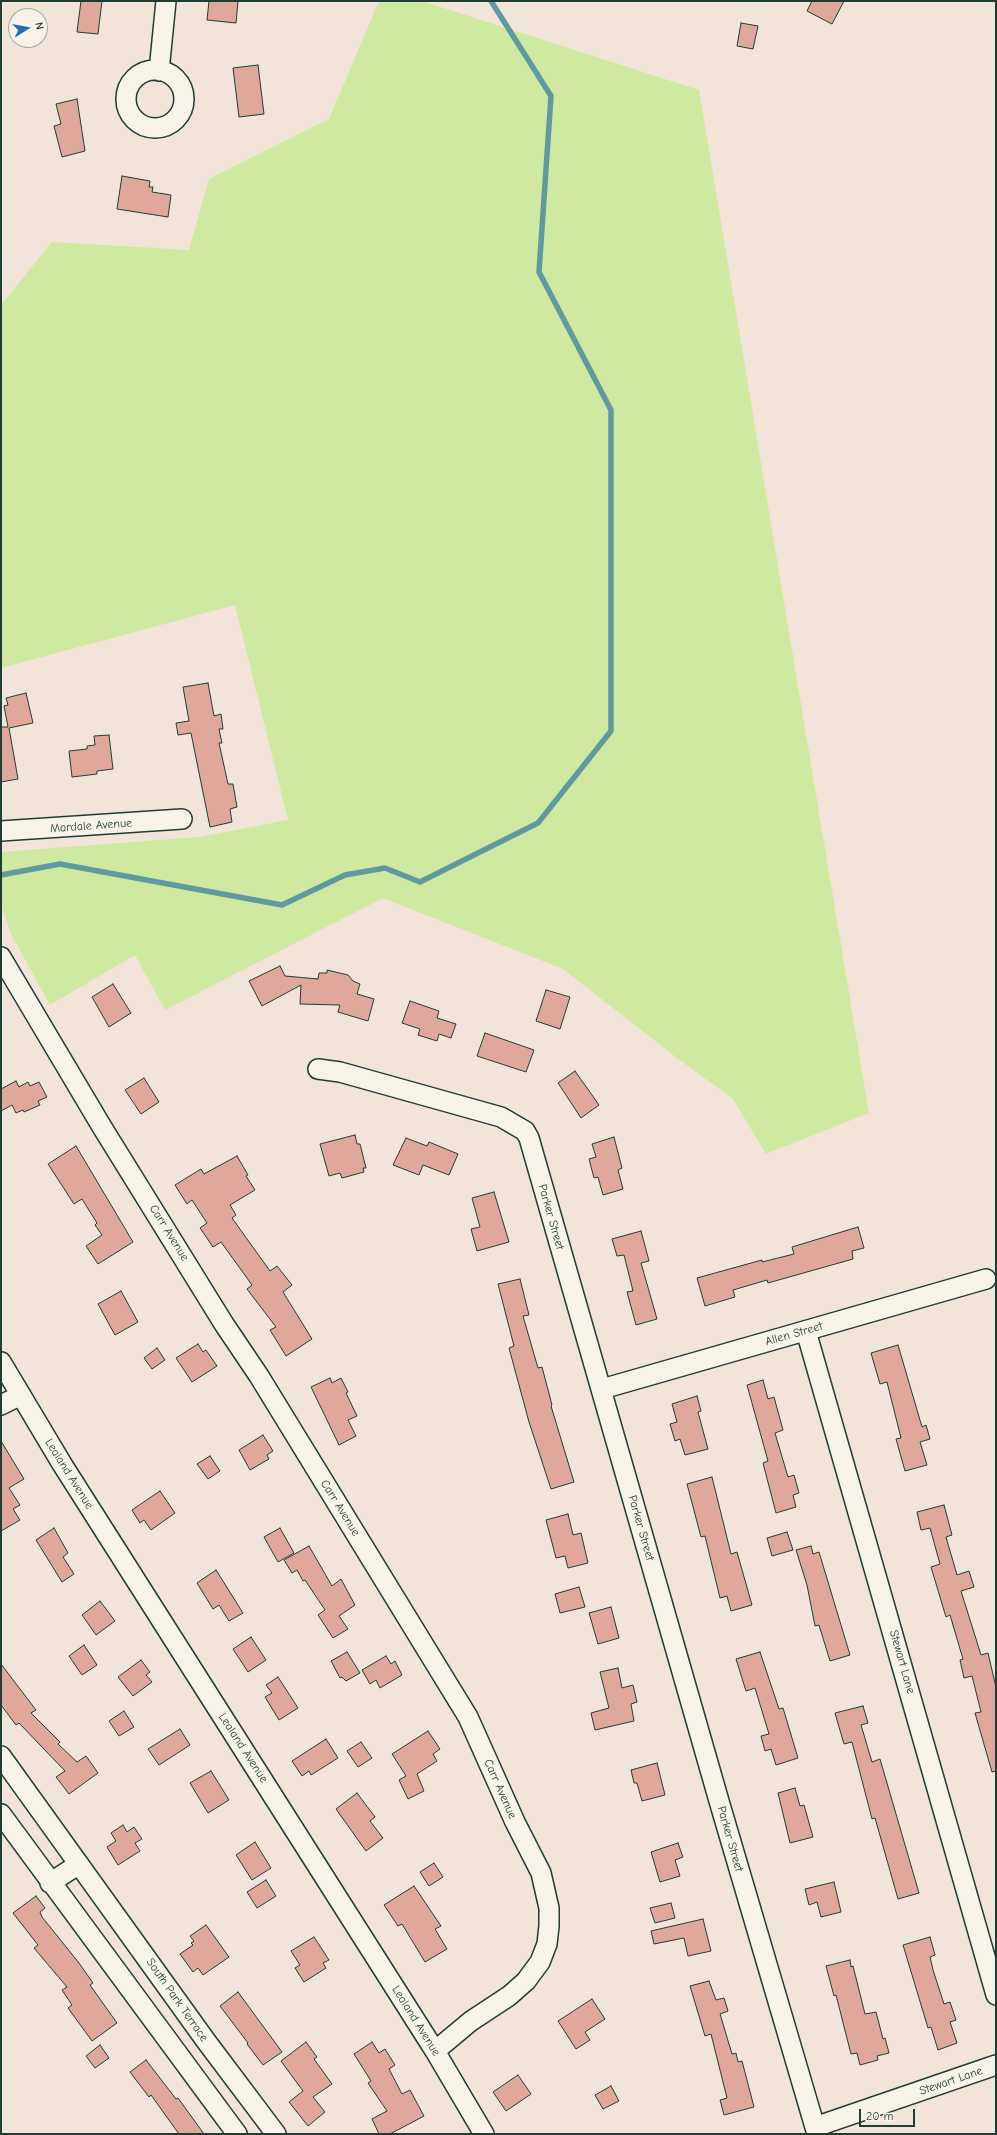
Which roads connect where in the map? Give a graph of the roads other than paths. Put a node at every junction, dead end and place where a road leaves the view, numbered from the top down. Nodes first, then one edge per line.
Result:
1 (166, 1) edge
2 (159, 71) dead end
3 (182, 819) dead end
4 (1, 831) edge
5 (1, 956) edge
6 (318, 1069) dead end
7 (986, 1279) dead end
8 (806, 1331) junction
9 (1, 1362) edge
10 (602, 1389) junction
11 (21, 1395) junction
12 (1, 1405) edge
13 (1, 1756) edge
14 (1, 1814) edge
15 (79, 1864) junction
16 (50, 1883) junction
17 (996, 1995) edge
18 (435, 2050) junction
19 (996, 2066) edge
20 (816, 2130) edge
21 (237, 2134) edge
22 (276, 2134) edge
23 (484, 2134) edge

1 - 2 street
3 - 4 street, Mardale Avenue
5 - 18 street, Carr Avenue
6 - 10 street, Parker Street
7 - 8 street, Allen Street
8 - 10 street, Allen Street
8 - 17 street, Stewart Lane
9 - 11 street, Lealand Avenue
10 - 20 street, Parker Street
11 - 12 street
11 - 18 street, Lealand Avenue
13 - 15 street, South Park Terrace
14 - 16 street
15 - 16 street
15 - 22 street, South Park Terrace
16 - 21 street
18 - 23 street, Lealand Avenue
19 - 20 street, Stewart Lane

